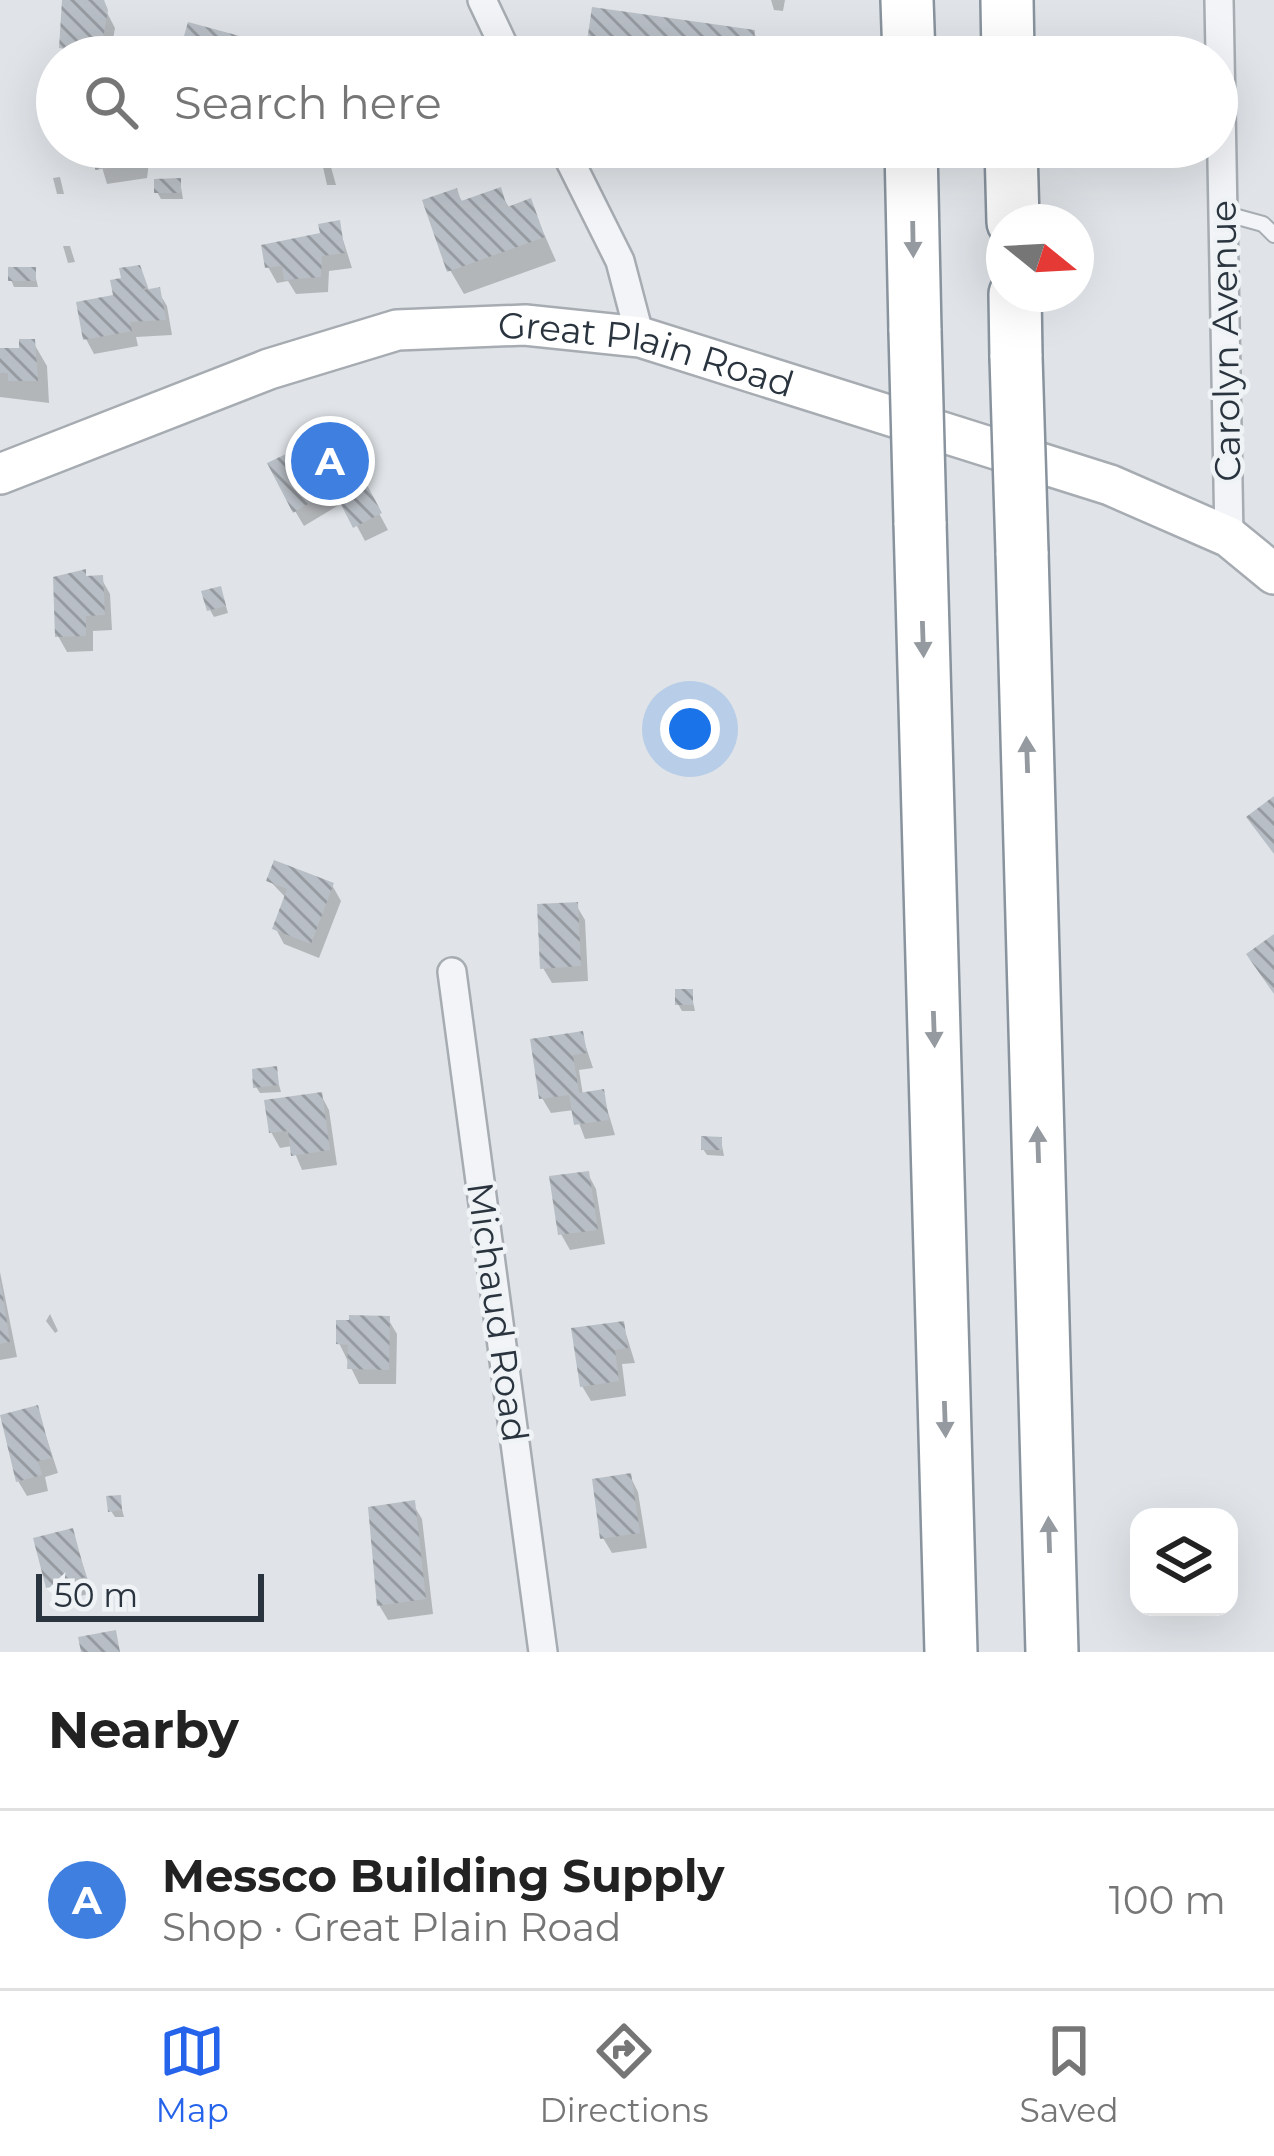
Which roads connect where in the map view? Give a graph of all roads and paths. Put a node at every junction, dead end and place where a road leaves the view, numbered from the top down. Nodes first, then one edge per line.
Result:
1 (482, 0) edge
2 (907, 0) edge
3 (1006, 0) edge
4 (1219, 0) edge
5 (499, 36) edge
6 (908, 36) edge
7 (1007, 36) edge
8 (1220, 36) edge
9 (574, 168) edge
10 (911, 168) edge
11 (1011, 168) edge
12 (1222, 168) edge
13 (1012, 204) edge
14 (1223, 213) junction
15 (1274, 235) edge
16 (1015, 312) edge
17 (640, 337) junction
18 (0, 474) edge
19 (1229, 537) junction
20 (1274, 574) edge
21 (452, 972) dead end
22 (543, 1652) edge
23 (951, 1652) edge
24 (1052, 1652) edge

1 - 5 street
2 - 6 highway
3 - 7 highway
4 - 8 street, Carolyn Avenue
9 - 17 street
10 -> 23 highway, bridge
11 - 13 highway
12 - 14 street, Carolyn Avenue
14 - 15 lane
14 - 19 street, Carolyn Avenue
24 -> 16 highway, bridge
17 - 18 main road, Great Plain Road
17 - 19 main road, Great Plain Road
19 - 20 main road, Great Plain Road
21 - 22 street, Michaud Road

